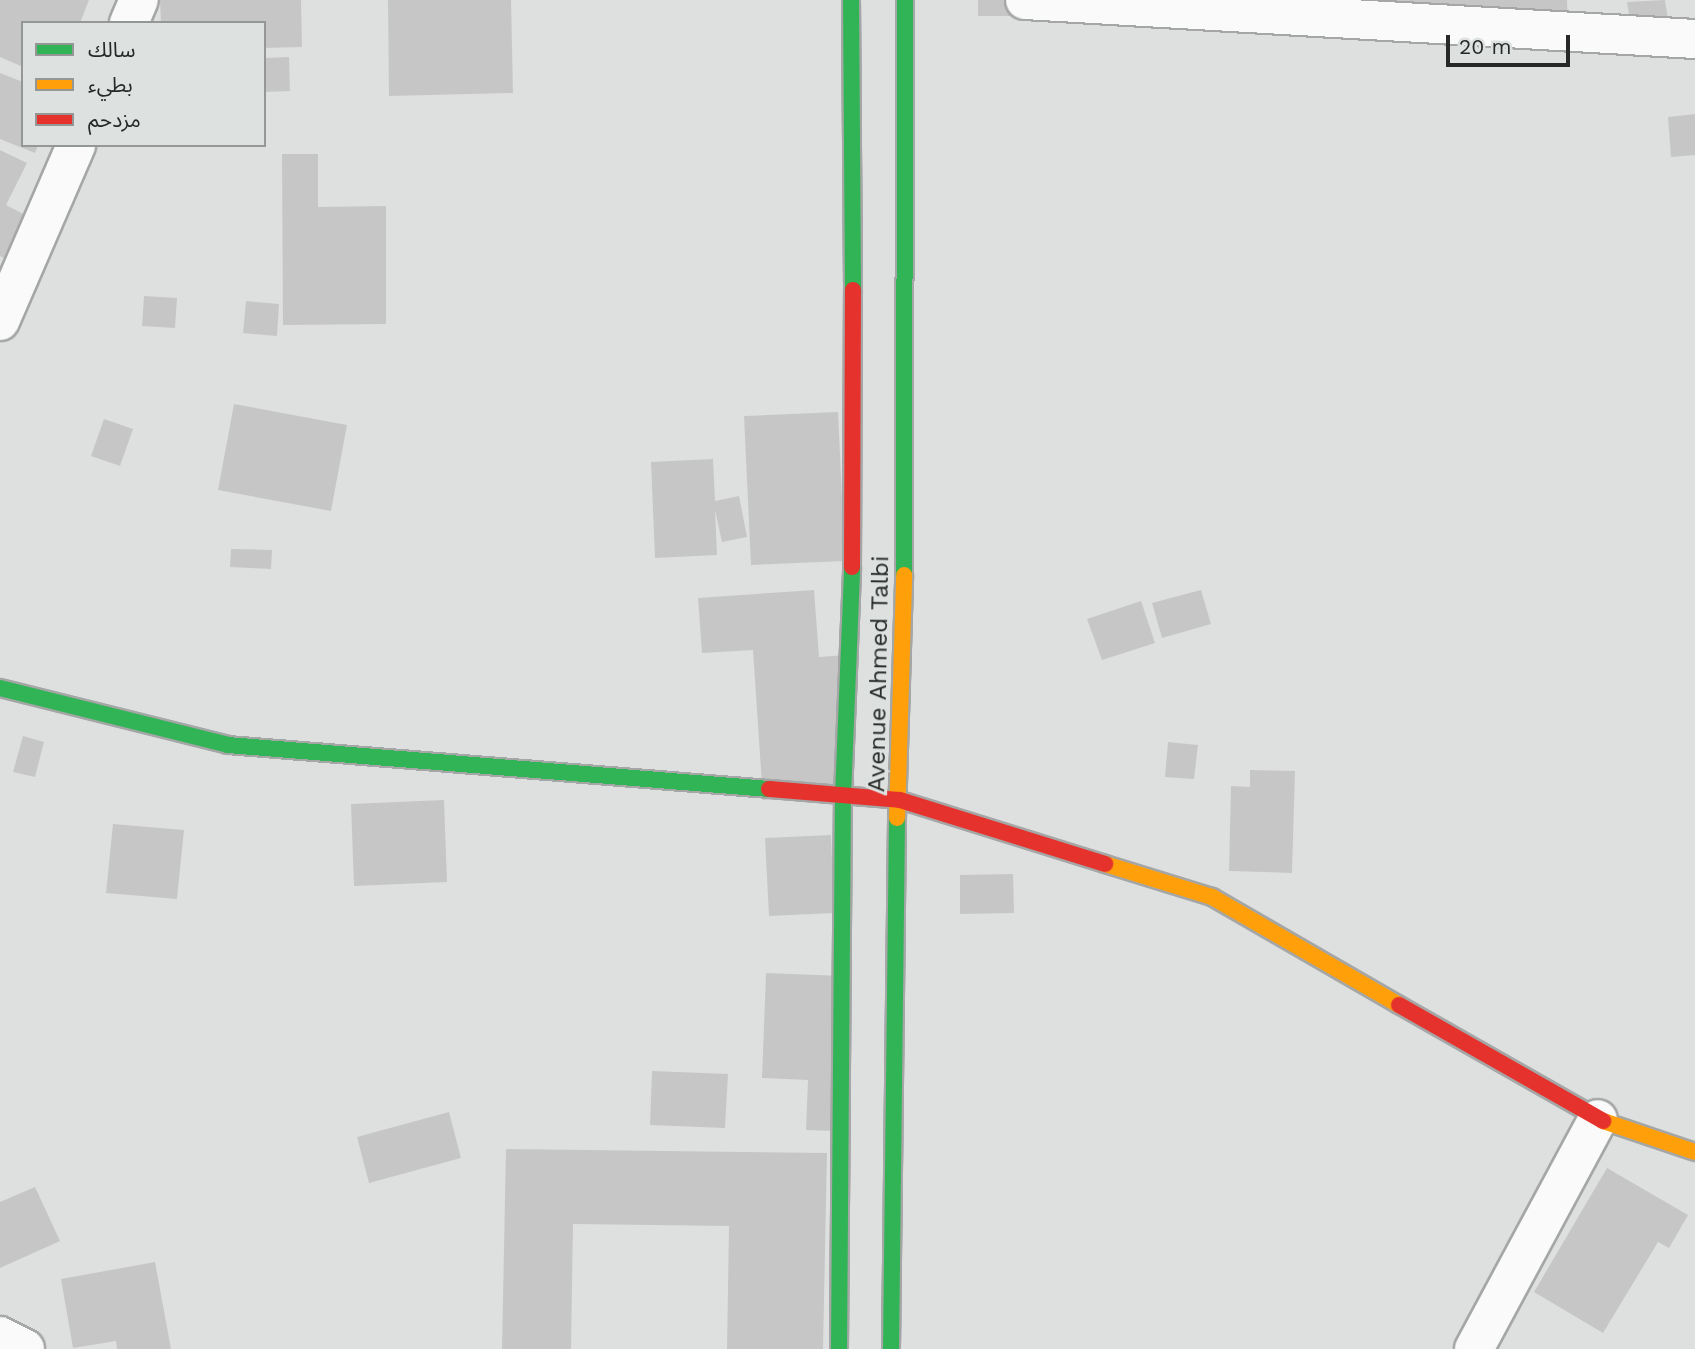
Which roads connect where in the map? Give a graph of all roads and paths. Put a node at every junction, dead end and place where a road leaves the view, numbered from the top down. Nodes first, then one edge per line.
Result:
1 (139, 0) edge
2 (851, 0) edge
3 (905, 0) edge
4 (1025, 0) edge
5 (130, 21) edge
6 (1695, 40) edge
7 (75, 147) edge
8 (0, 321) edge
9 (0, 688) edge
10 (843, 796) junction
11 (900, 800) junction
12 (1598, 1119) junction
13 (1695, 1152) edge
14 (0, 1336) edge
15 (25, 1349) edge
16 (839, 1349) edge
17 (891, 1349) edge
18 (1474, 1349) edge

1 - 5 street
2 - 10 main road
3 - 11 main road, Avenue Ahmed Talbi
4 - 6 street
7 - 8 street
9 - 10 main road
10 - 11 main road
10 - 16 main road
11 - 12 main road
11 - 17 main road, Avenue Ahmed Talbi
12 - 13 main road
12 - 18 street
14 - 15 street

